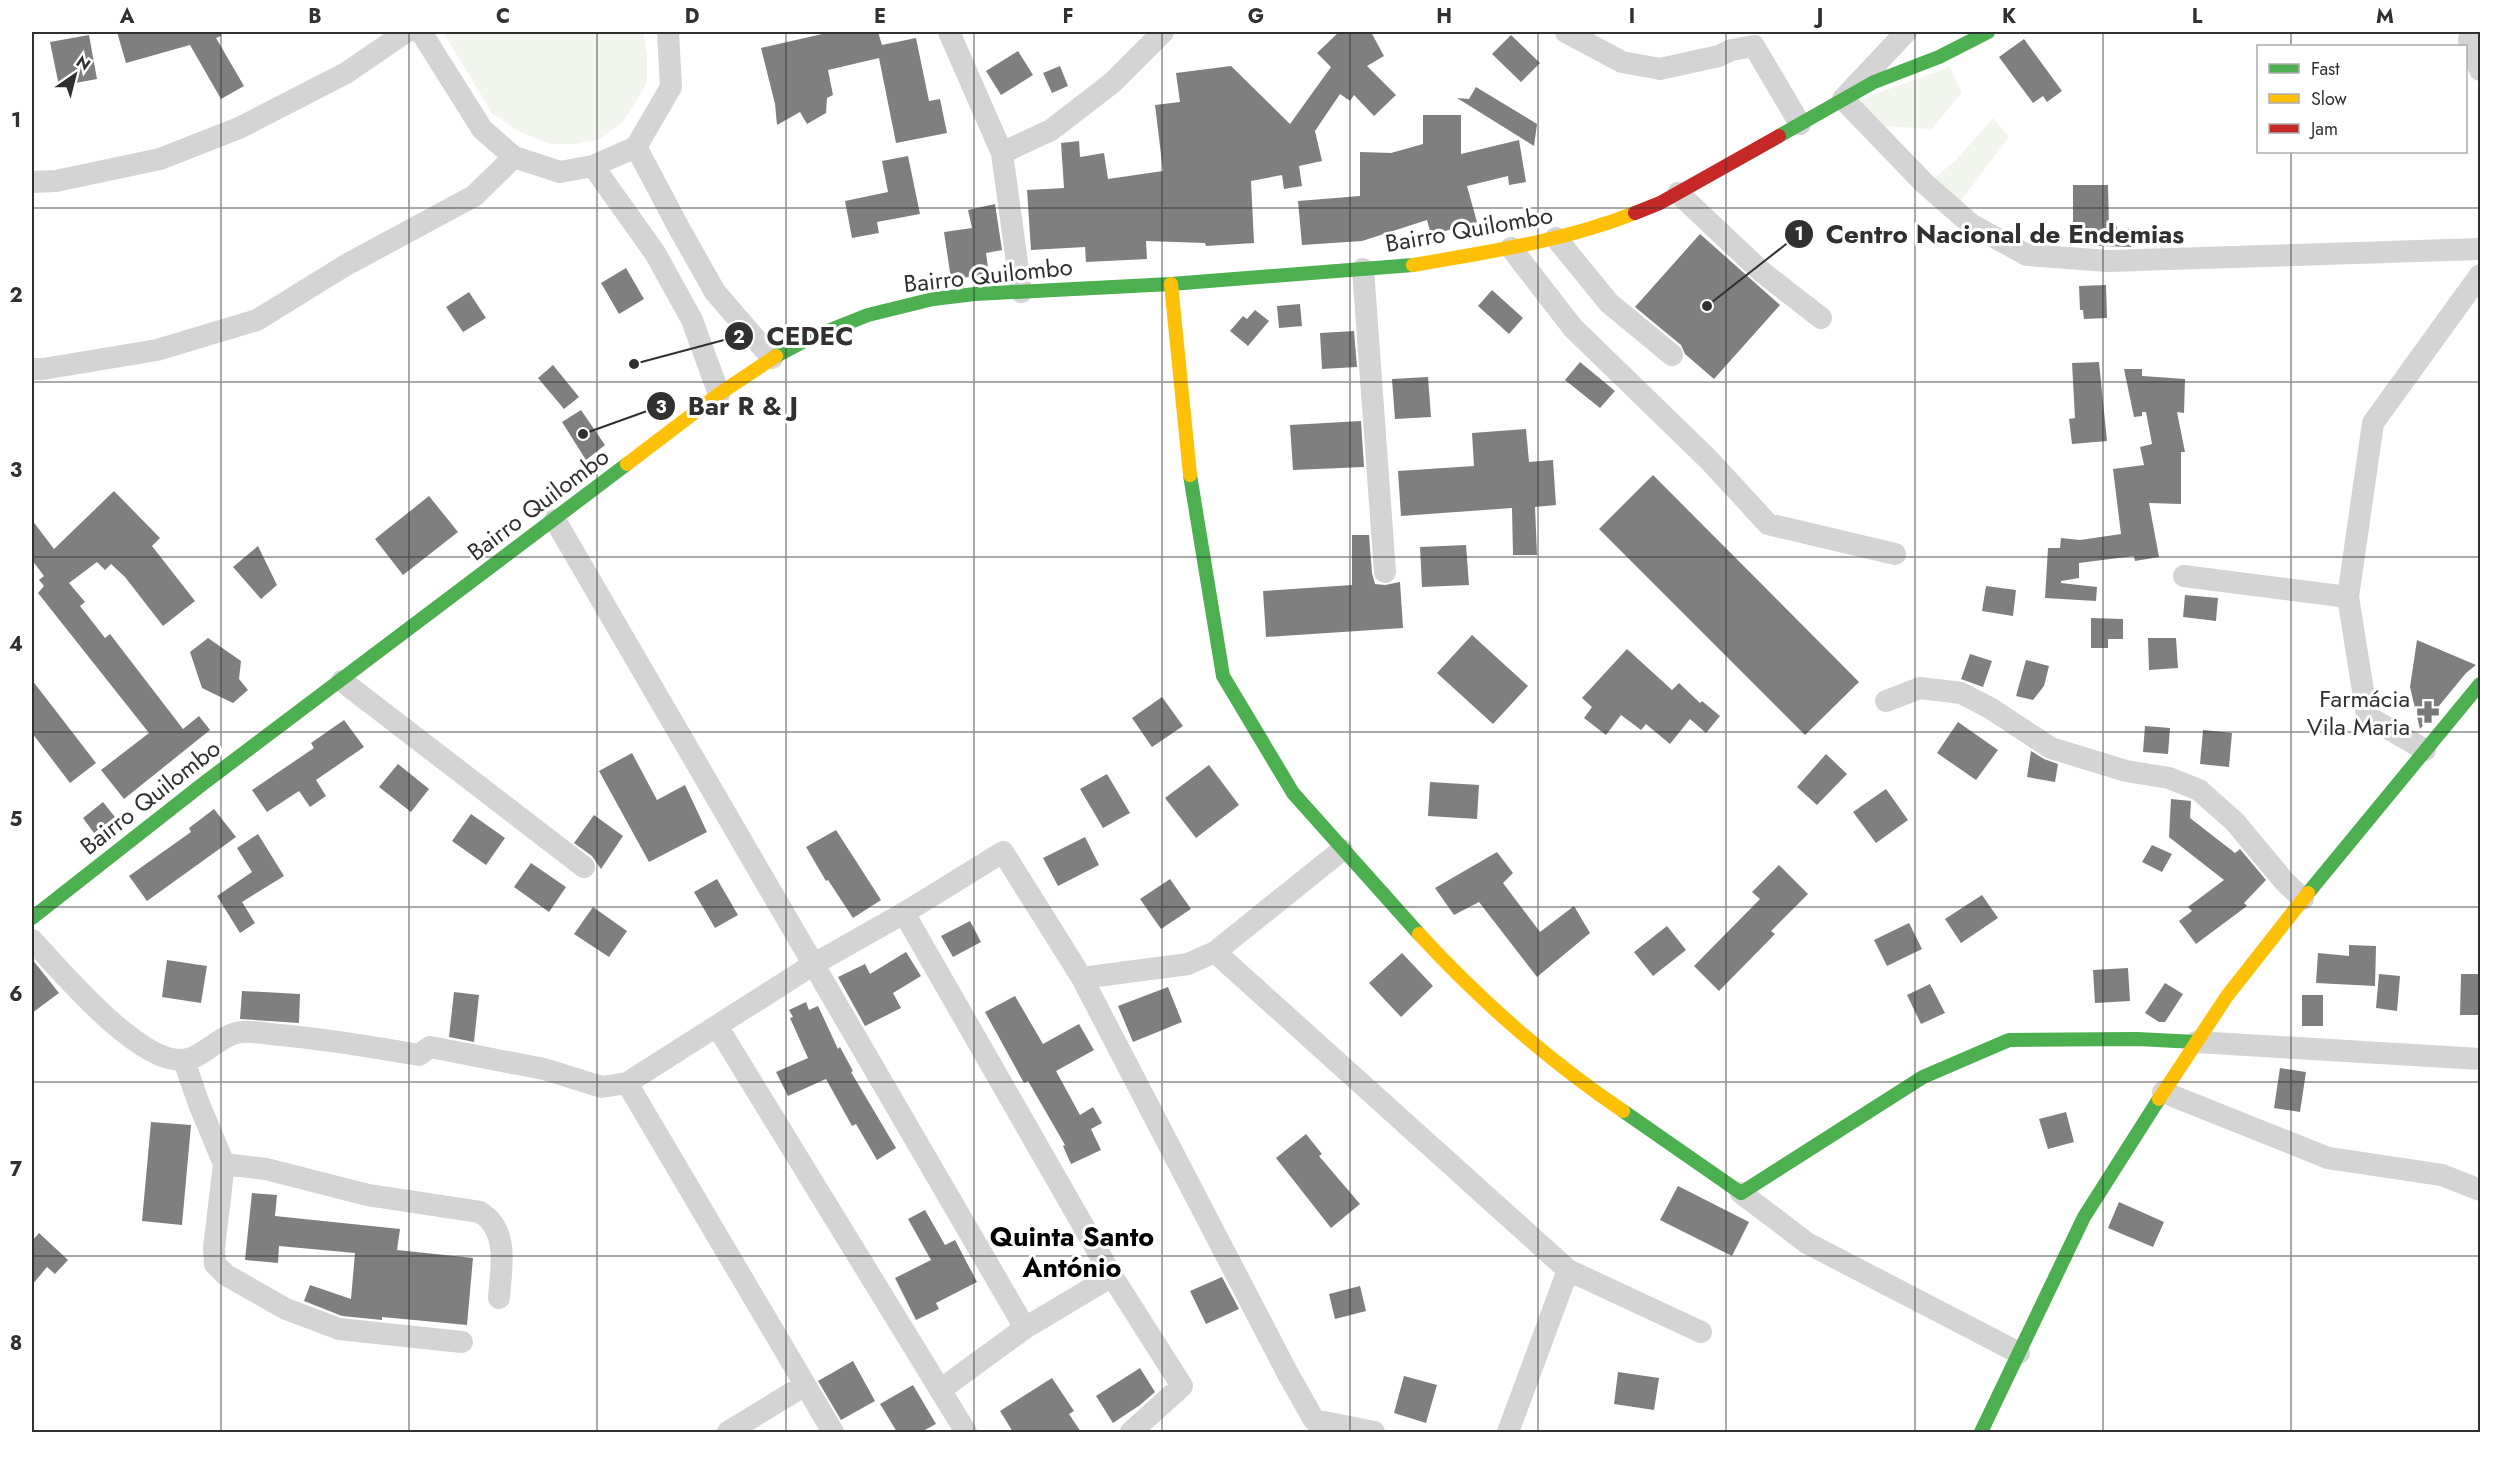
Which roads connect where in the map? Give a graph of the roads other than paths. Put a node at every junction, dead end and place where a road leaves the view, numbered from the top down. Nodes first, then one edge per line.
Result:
1 (406, 32) edge
2 (421, 32) edge
3 (671, 32) edge
4 (949, 32) edge
5 (1163, 32) edge
6 (1566, 32) edge
7 (1906, 32) edge
8 (1988, 32) edge
9 (2472, 32) edge
10 (2481, 70) edge
11 (1844, 99) junction
12 (1800, 124) junction
13 (636, 147) junction
14 (1002, 153) junction
15 (514, 157) junction
16 (592, 166) junction
17 (32, 182) edge
18 (1678, 193) junction
19 (1556, 238) junction
20 (1511, 248) junction
21 (2481, 249) edge
22 (1363, 269) junction
23 (2481, 275) edge
24 (1171, 284) junction
25 (1021, 292) junction
26 (1821, 318) dead end
27 (1672, 354) dead end
28 (772, 358) junction
29 (32, 369) edge
30 (719, 394) junction
31 (555, 520) junction
32 (1895, 554) dead end
33 (1385, 572) dead end
34 (2184, 576) dead end
35 (2348, 597) junction
36 (342, 681) junction
37 (2481, 684) edge
38 (1886, 701) dead end
39 (2425, 750) junction
40 (1342, 850) junction
41 (584, 867) dead end
42 (2303, 900) junction
43 (904, 913) junction
44 (32, 918) edge
45 (32, 940) edge
46 (1215, 952) junction
47 (814, 964) junction
48 (1082, 978) junction
49 (717, 1026) junction
50 (2196, 1042) junction
51 (2481, 1059) edge
52 (184, 1060) junction
53 (627, 1083) junction
54 (2163, 1092) junction
55 (224, 1164) junction
56 (2481, 1190) edge
57 (1741, 1192) junction
58 (1568, 1270) junction
59 (1112, 1276) junction
60 (499, 1298) dead end
61 (1025, 1328) junction
62 (1701, 1332) dead end
63 (462, 1342) dead end
64 (2019, 1353) junction
65 (805, 1385) junction
66 (940, 1390) junction
67 (728, 1432) edge
68 (833, 1432) edge
69 (966, 1432) edge
70 (1131, 1432) edge
71 (1374, 1432) edge
72 (1508, 1432) edge
73 (1982, 1432) edge

1 - 17 street
2 - 15 street
3 - 13 street
4 - 14 street
5 - 14 street
6 - 12 street
7 - 11 street
8 - 11 street, Bairro Quilombo
9 - 10 street
11 - 12 street, Bairro Quilombo
11 - 21 street
12 - 18 street, Bairro Quilombo
13 - 16 street
13 - 28 street
14 - 25 street
15 - 16 street
15 - 29 street
16 - 30 street
18 - 19 street, Bairro Quilombo
18 - 26 street
19 - 20 street, Bairro Quilombo
19 - 27 street
20 - 22 street, Bairro Quilombo
20 - 32 street
22 - 24 street, Bairro Quilombo
22 - 33 street
23 - 35 street
24 - 25 street, Bairro Quilombo
24 - 40 street
25 - 28 street, Bairro Quilombo
28 - 30 street, Bairro Quilombo
30 - 31 street, Bairro Quilombo
31 - 36 street, Bairro Quilombo
31 - 47 street
34 - 35 street
35 - 39 street
36 - 41 street
36 - 44 street, Bairro Quilombo
37 - 39 street
38 - 42 street
39 - 42 street
40 - 46 street
40 - 57 street
42 - 50 street
43 - 47 street
43 - 48 street
43 - 59 street
45 - 52 street
46 - 48 street
46 - 58 street
47 - 49 street
47 - 61 street
48 - 71 street
49 - 53 street
49 - 66 street
50 - 51 street
50 - 54 street
50 - 57 street
52 - 53 street
52 - 55 street
53 - 65 street
54 - 56 street
54 - 64 street
55 - 60 street
55 - 63 street
57 - 64 street
58 - 62 street
58 - 72 street
59 - 61 street
59 - 70 street
61 - 66 street
64 - 73 street
65 - 67 street
65 - 68 street
66 - 69 street

